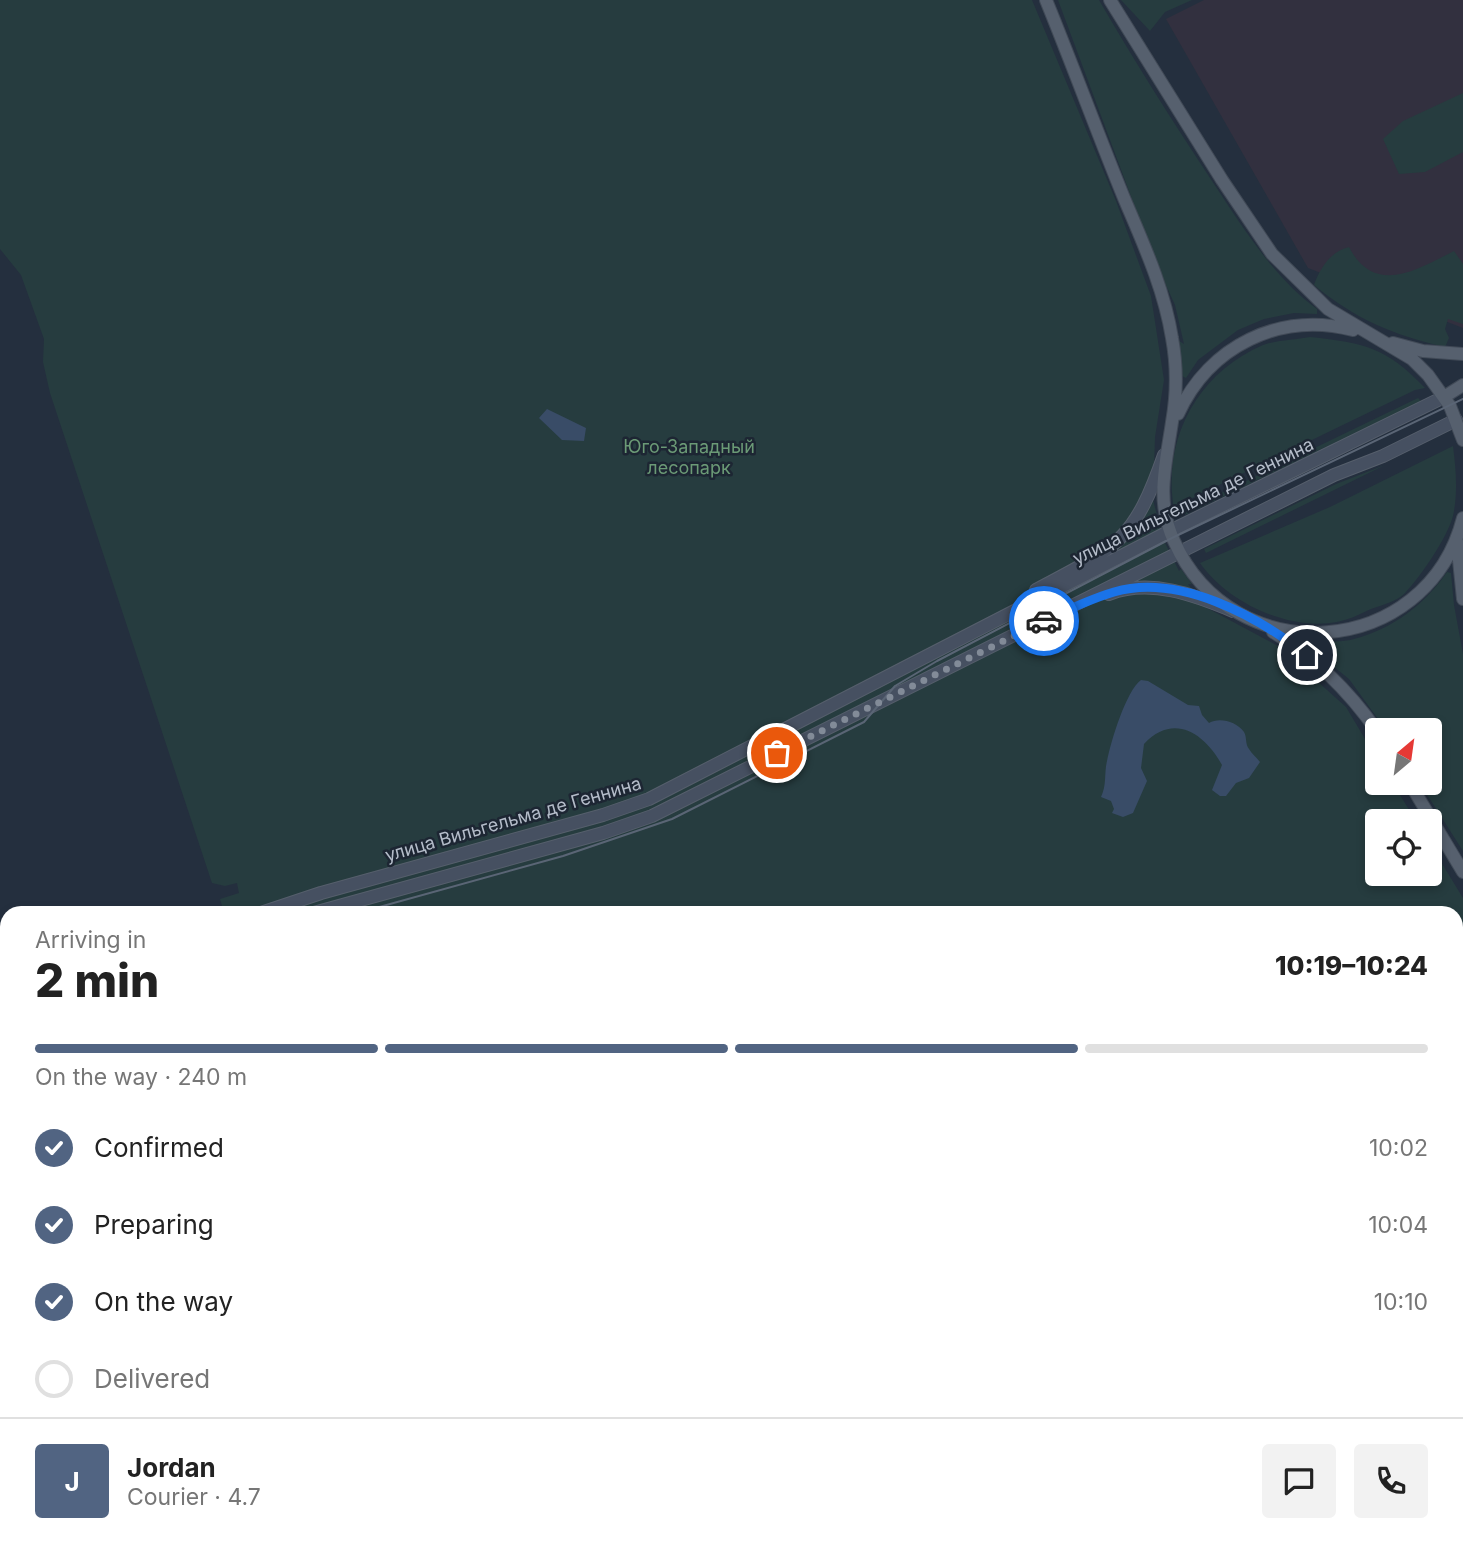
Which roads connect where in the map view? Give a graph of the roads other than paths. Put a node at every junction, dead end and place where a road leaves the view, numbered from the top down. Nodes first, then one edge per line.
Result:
1 (1046, 0) edge
2 (1110, 0) edge
3 (1367, 333) junction
4 (1383, 340) junction
5 (1463, 354) edge
6 (1463, 385) edge
7 (1444, 397) junction
8 (1460, 418) edge
9 (1172, 425) junction
10 (1463, 440) edge
11 (1167, 444) junction
12 (1463, 518) edge
13 (1170, 531) junction
14 (1457, 541) junction
15 (1179, 551) junction
16 (1463, 599) edge
17 (1076, 606) junction
18 (1233, 611) junction
19 (1261, 624) junction
20 (944, 647) junction
21 (1368, 718) edge
22 (1417, 795) edge
23 (1463, 872) edge
24 (282, 906) edge
25 (339, 906) edge

1 - 9 main road
2 - 3 main road
3 - 4 main road
3 - 9 main road
4 - 5 main road
4 - 7 main road
6 - 7 main road
7 - 8 main road
7 - 13 main road, улица Вильгельма де Геннина
8 - 10 main road
8 - 15 main road, улица Вильгельма де Геннина
9 - 11 main road
11 - 13 main road
11 - 20 main road
12 - 14 main road
13 - 15 main road
13 - 20 main road, улица Вильгельма де Геннина
14 - 16 main road
14 - 19 main road
15 - 17 main road, улица Вильгельма де Геннина
15 - 18 main road
17 - 18 main road
17 - 25 main road, улица Вильгельма де Геннина
18 - 19 main road
19 - 21 main road
20 - 24 main road, улица Вильгельма де Геннина
22 - 23 main road

